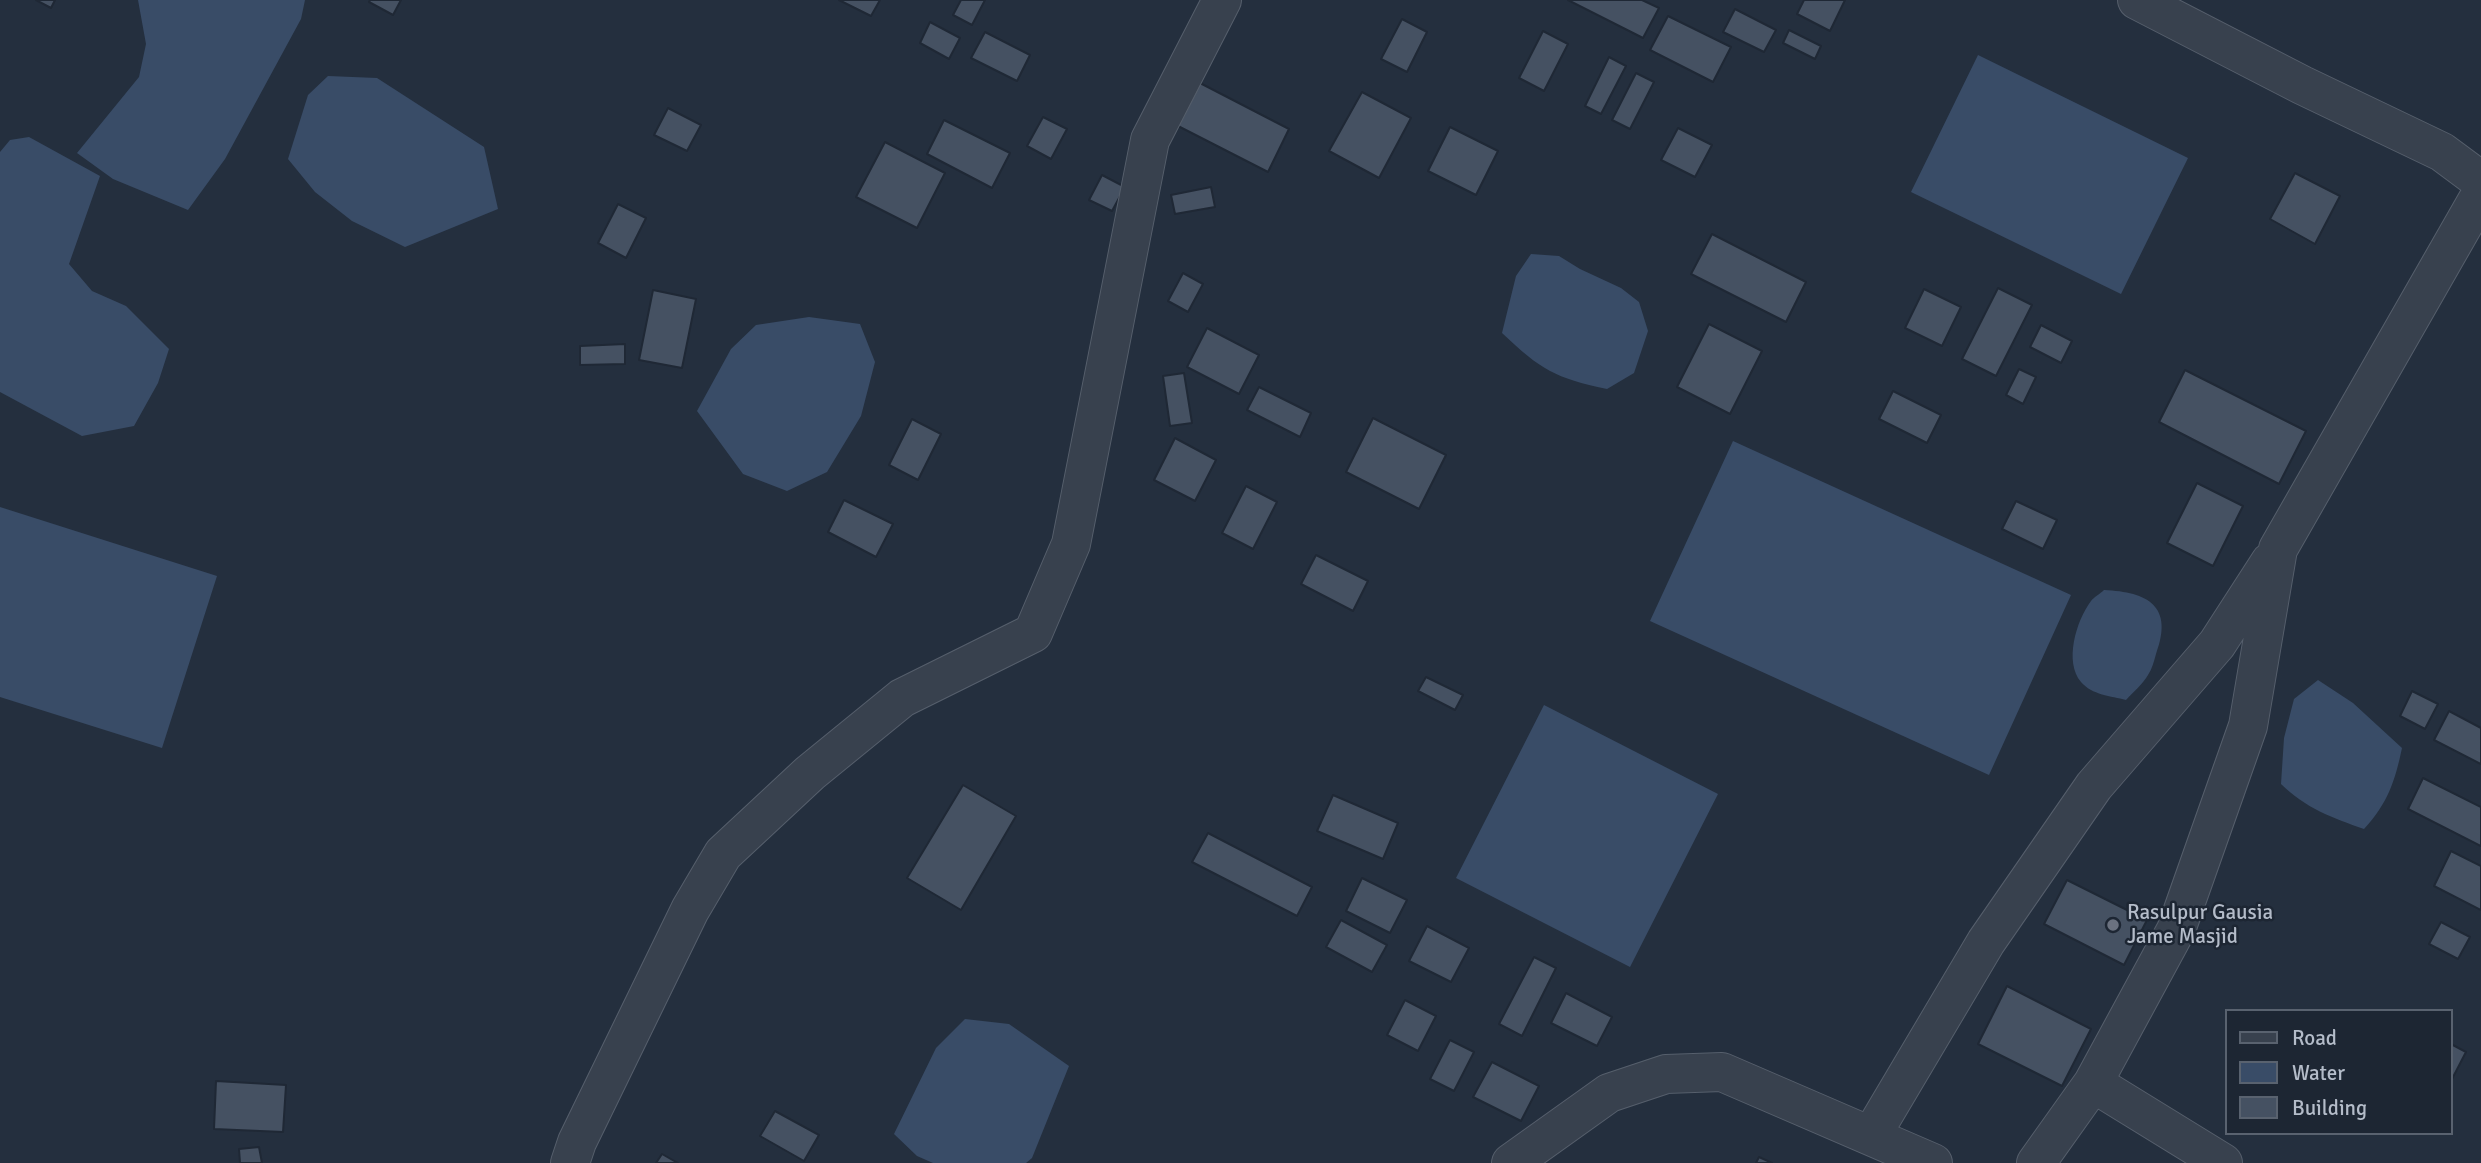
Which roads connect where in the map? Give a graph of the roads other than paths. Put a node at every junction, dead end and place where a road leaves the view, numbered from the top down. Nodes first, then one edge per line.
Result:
1 (1222, 0) edge
2 (2137, 0) edge
3 (2481, 181) edge
4 (2481, 194) edge
5 (2278, 549) junction
6 (2093, 1083) junction
7 (1871, 1136) junction
8 (570, 1163) edge
9 (1511, 1163) edge
10 (1933, 1163) edge
11 (2036, 1163) edge
12 (2223, 1163) edge

1 - 8 street
2 - 3 street
4 - 5 street
5 - 6 street
5 - 7 street
6 - 11 street
6 - 12 street
7 - 9 street
7 - 10 street

